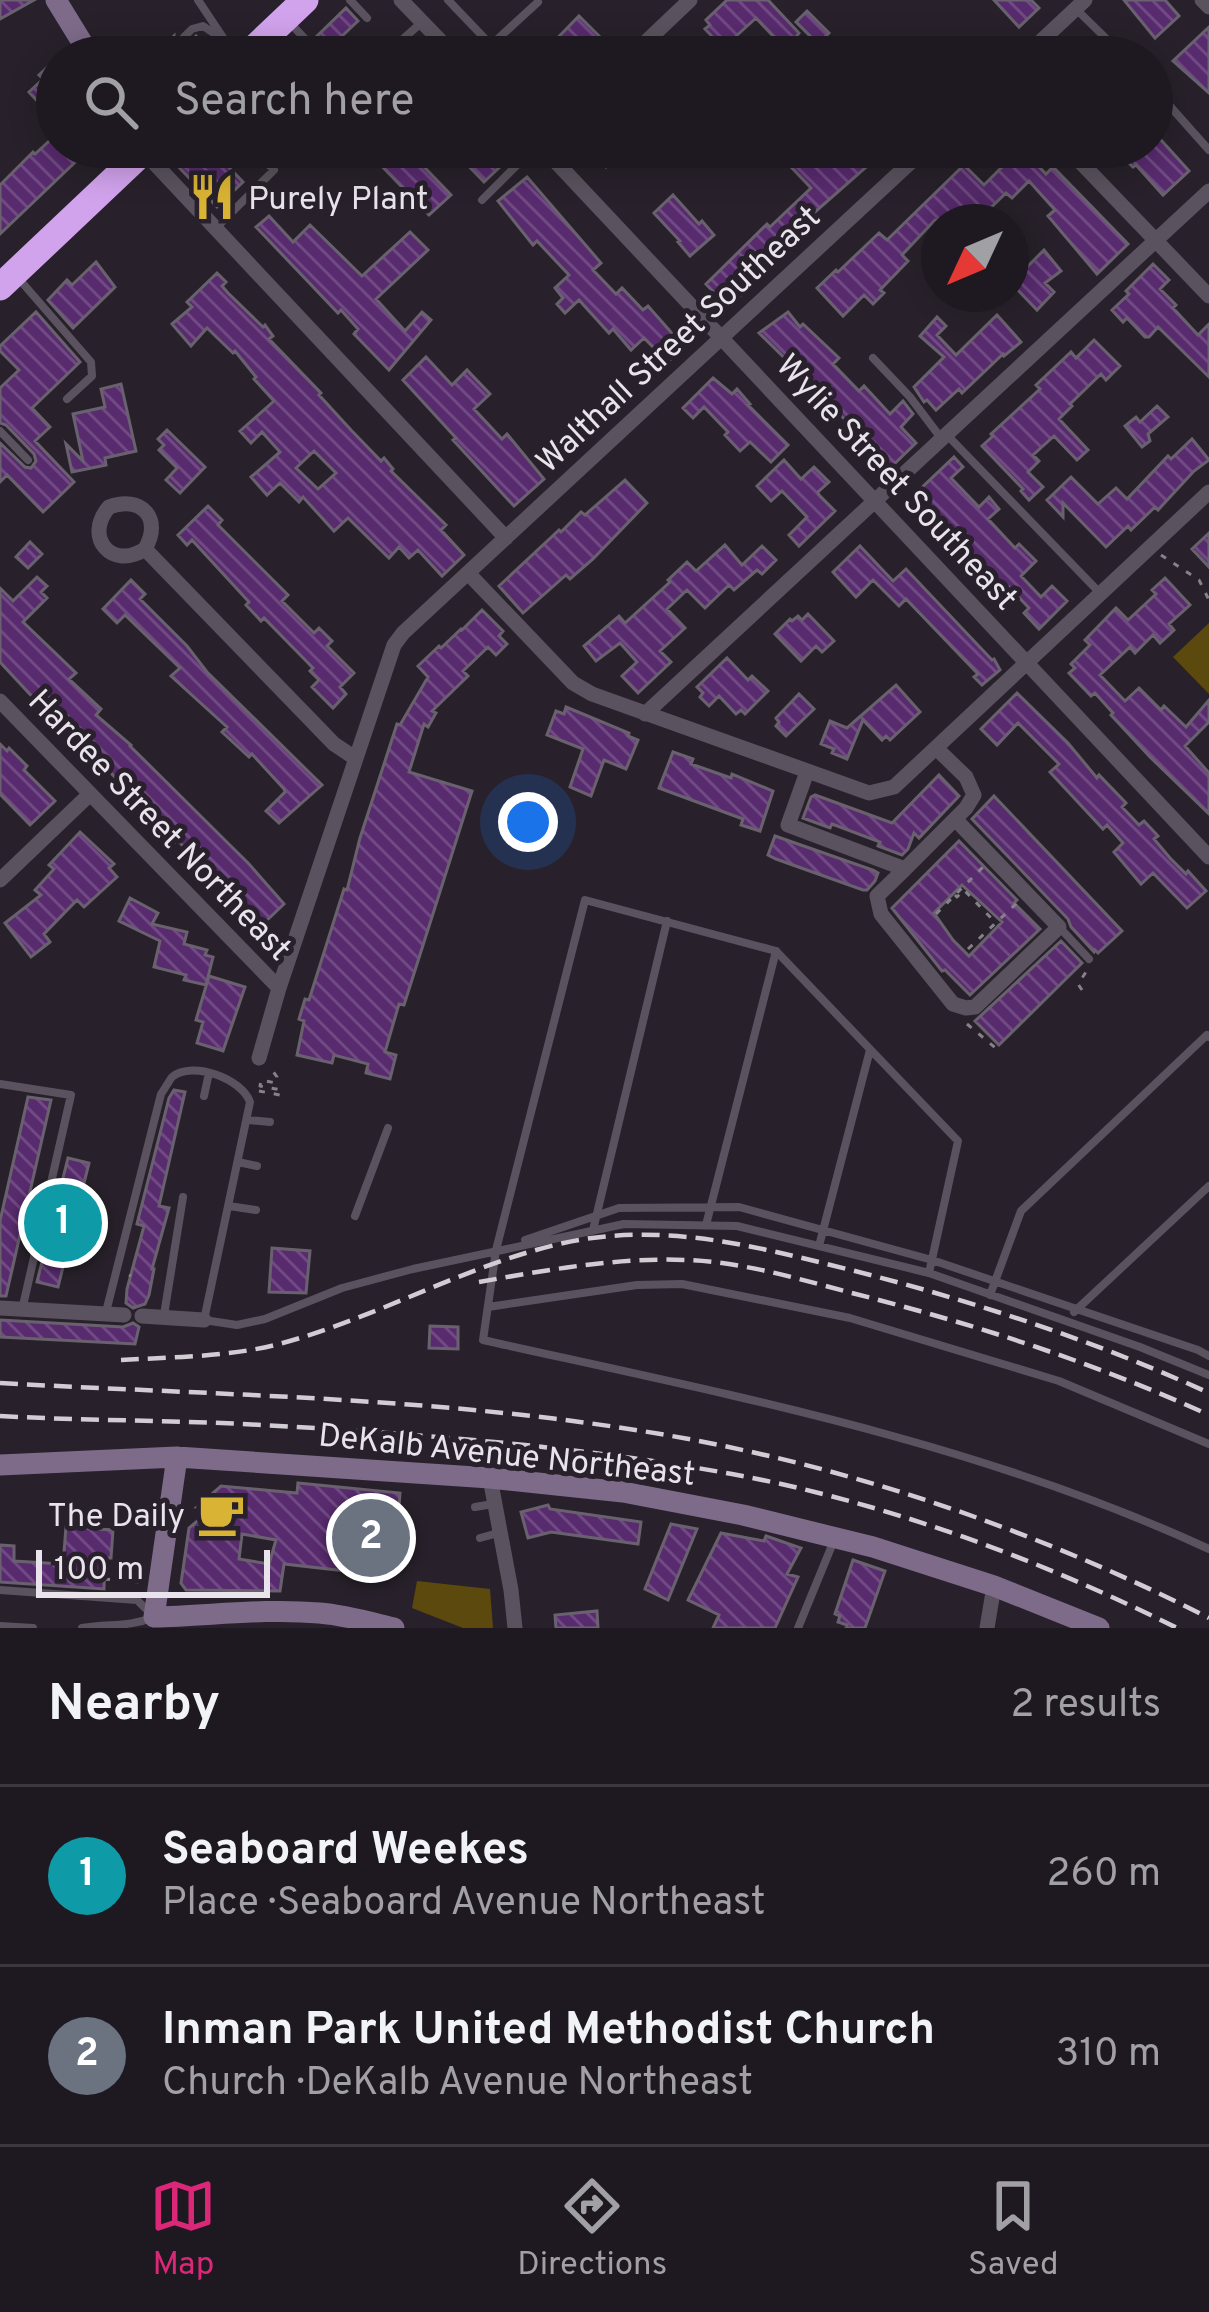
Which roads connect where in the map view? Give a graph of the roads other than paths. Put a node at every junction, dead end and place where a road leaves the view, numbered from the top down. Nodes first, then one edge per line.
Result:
1 (56, 0) edge
2 (198, 0) edge
3 (350, 0) edge
4 (401, 0) edge
5 (448, 0) edge
6 (690, 0) edge
7 (1202, 0) edge
8 (538, 2) edge
9 (1080, 4) edge
10 (1209, 7) edge
11 (296, 9) edge
12 (367, 18) dead end
13 (422, 22) junction
14 (78, 36) edge
15 (185, 36) edge
16 (217, 36) edge
17 (227, 36) edge
18 (262, 36) edge
19 (406, 36) edge
20 (434, 36) edge
21 (482, 36) edge
22 (501, 36) edge
23 (652, 36) edge
24 (1046, 36) edge
25 (1107, 36) edge
26 (1173, 110) edge
27 (1209, 150) edge
28 (123, 168) edge
29 (162, 168) edge
30 (272, 168) edge
31 (516, 168) edge
32 (559, 168) edge
33 (904, 168) edge
34 (1086, 168) edge
35 (1209, 191) edge
36 (482, 200) dead end
37 (216, 229) junction
38 (1156, 241) junction
39 (7, 280) edge
40 (1209, 296) edge
41 (721, 338) junction
42 (873, 358) dead end
43 (67, 399) dead end
44 (0, 431) edge
45 (944, 436) junction
46 (28, 460) dead end
47 (1209, 492) edge
48 (875, 501) junction
49 (506, 538) junction
50 (146, 549) dead end
51 (468, 573) junction
52 (1100, 593) junction
53 (1027, 662) junction
54 (0, 701) edge
55 (645, 714) junction
56 (936, 748) junction
57 (355, 758) junction
58 (807, 772) junction
59 (90, 794) junction
60 (955, 819) junction
61 (1209, 857) edge
62 (905, 869) junction
63 (0, 880) edge
64 (667, 921) junction
65 (1059, 927) junction
66 (776, 952) junction
67 (1089, 958) road end
68 (279, 988) junction
69 (1209, 1037) edge
70 (870, 1050) junction
71 (260, 1058) road end
72 (209, 1073) junction
73 (0, 1084) edge
74 (204, 1096) dead end
75 (248, 1120) junction
76 (270, 1122) dead end
77 (388, 1128) dead end
78 (238, 1162) junction
79 (256, 1166) dead end
80 (1209, 1186) edge
81 (183, 1197) dead end
82 (229, 1206) junction
83 (710, 1208) junction
84 (256, 1210) dead end
85 (355, 1216) dead end
86 (596, 1216) junction
87 (706, 1225) junction
88 (593, 1230) junction
89 (823, 1230) junction
90 (819, 1246) junction
91 (496, 1250) junction
92 (932, 1260) junction
93 (929, 1274) junction
94 (995, 1282) junction
95 (990, 1295) junction
96 (488, 1307) junction
97 (0, 1308) edge
98 (22, 1310) junction
99 (1078, 1310) junction
100 (106, 1314) junction
101 (124, 1315) dead end
102 (142, 1316) dead end
103 (164, 1317) junction
104 (203, 1320) junction
105 (1065, 1321) junction
106 (1209, 1355) edge
107 (1195, 1367) junction
108 (1209, 1375) edge
109 (1209, 1444) edge
110 (177, 1457) junction
111 (0, 1465) edge
112 (490, 1478) junction
113 (494, 1504) junction
114 (475, 1507) dead end
115 (500, 1532) junction
116 (836, 1537) junction
117 (480, 1538) dead end
118 (1209, 1549) edge
119 (994, 1586) junction
120 (0, 1590) edge
121 (398, 1622) edge
122 (153, 1623) edge
123 (361, 1624) edge
124 (0, 1626) edge
125 (32, 1628) edge
126 (83, 1628) edge
127 (515, 1628) edge
128 (798, 1628) edge
129 (987, 1628) edge
130 (1100, 1628) edge

1 - 14 main road
2 - 17 lane
3 - 12 lane
4 - 13 street
5 - 21 lane
6 - 23 street
7 - 10 street
8 - 22 lane
9 - 24 street
9 - 25 lane
11 - 18 highway
13 - 19 lane
13 - 20 street
15 - 16 lane
26 - 27 lane
28 - 39 highway
29 - 37 street
30 - 37 lane
31 - 36 lane
32 - 41 street, Wylie Street Southeast
33 - 41 street, Walthall Street Southeast
34 - 38 street
35 - 38 street
37 - 49 street
38 - 40 street
38 - 45 street
39 - 43 lane
41 - 48 street, Wylie Street Southeast
41 - 49 street, Walthall Street Southeast
42 - 45 lane
44 - 46 lane
45 - 48 street
45 - 52 lane
47 - 52 street
48 - 53 street, Wylie Street Southeast
48 - 55 street
49 - 51 street, Walthall Street Southeast
50 - 57 street
51 - 55 street
51 - 57 street, Walthall Street Southeast
52 - 53 street
53 - 56 street
53 - 61 street, Wylie Street Southeast
54 - 59 street, Hardee Street Northeast
55 - 58 street
56 - 58 street
56 - 60 street
57 - 68 street, Walthall Street Southeast
58 - 62 street
59 - 63 street
59 - 68 street, Hardee Street Northeast
60 - 62 street
60 - 65 street
62 - 65 street
64 - 66 lane
64 - 86 lane
64 - 91 lane
65 - 67 lane
66 - 70 lane
66 - 83 lane
68 - 71 street, Hardee Street Northeast
69 - 94 lane
70 - 89 lane
70 - 92 lane
72 - 74 lane
72 - 75 lane
72 - 100 lane
73 - 98 lane
75 - 76 lane
75 - 78 lane
77 - 85 lane
78 - 79 lane
78 - 82 lane
80 - 99 lane
81 - 103 lane
82 - 84 lane
82 - 104 lane
83 - 86 lane
83 - 87 lane
83 - 89 lane
86 - 88 lane
86 - 91 lane
87 - 88 lane
87 - 90 lane
88 - 91 lane
89 - 90 lane
89 - 92 lane
90 - 93 lane
91 - 96 lane
91 - 104 lane
92 - 93 lane
92 - 94 lane
93 - 95 lane
94 - 95 lane
94 - 99 lane
95 - 105 lane
96 - 109 lane
96 - 118 lane
97 - 98 street
98 - 100 street
99 - 105 lane
99 - 106 lane
100 - 101 street
102 - 103 street
103 - 104 street
105 - 107 lane
106 - 107 lane
107 - 108 lane
110 - 111 main road, DeKalb Avenue Northeast
110 - 112 main road, DeKalb Avenue Northeast
110 - 122 main road
112 - 113 street
112 - 116 main road, DeKalb Avenue Northeast
113 - 114 lane
113 - 115 street
115 - 117 lane
115 - 127 street
116 - 119 main road, DeKalb Avenue Northeast
116 - 128 lane
119 - 129 street
119 - 130 main road, DeKalb Avenue Northeast
120 - 122 lane
121 - 123 main road
122 - 123 main road
122 - 126 lane
124 - 125 lane

